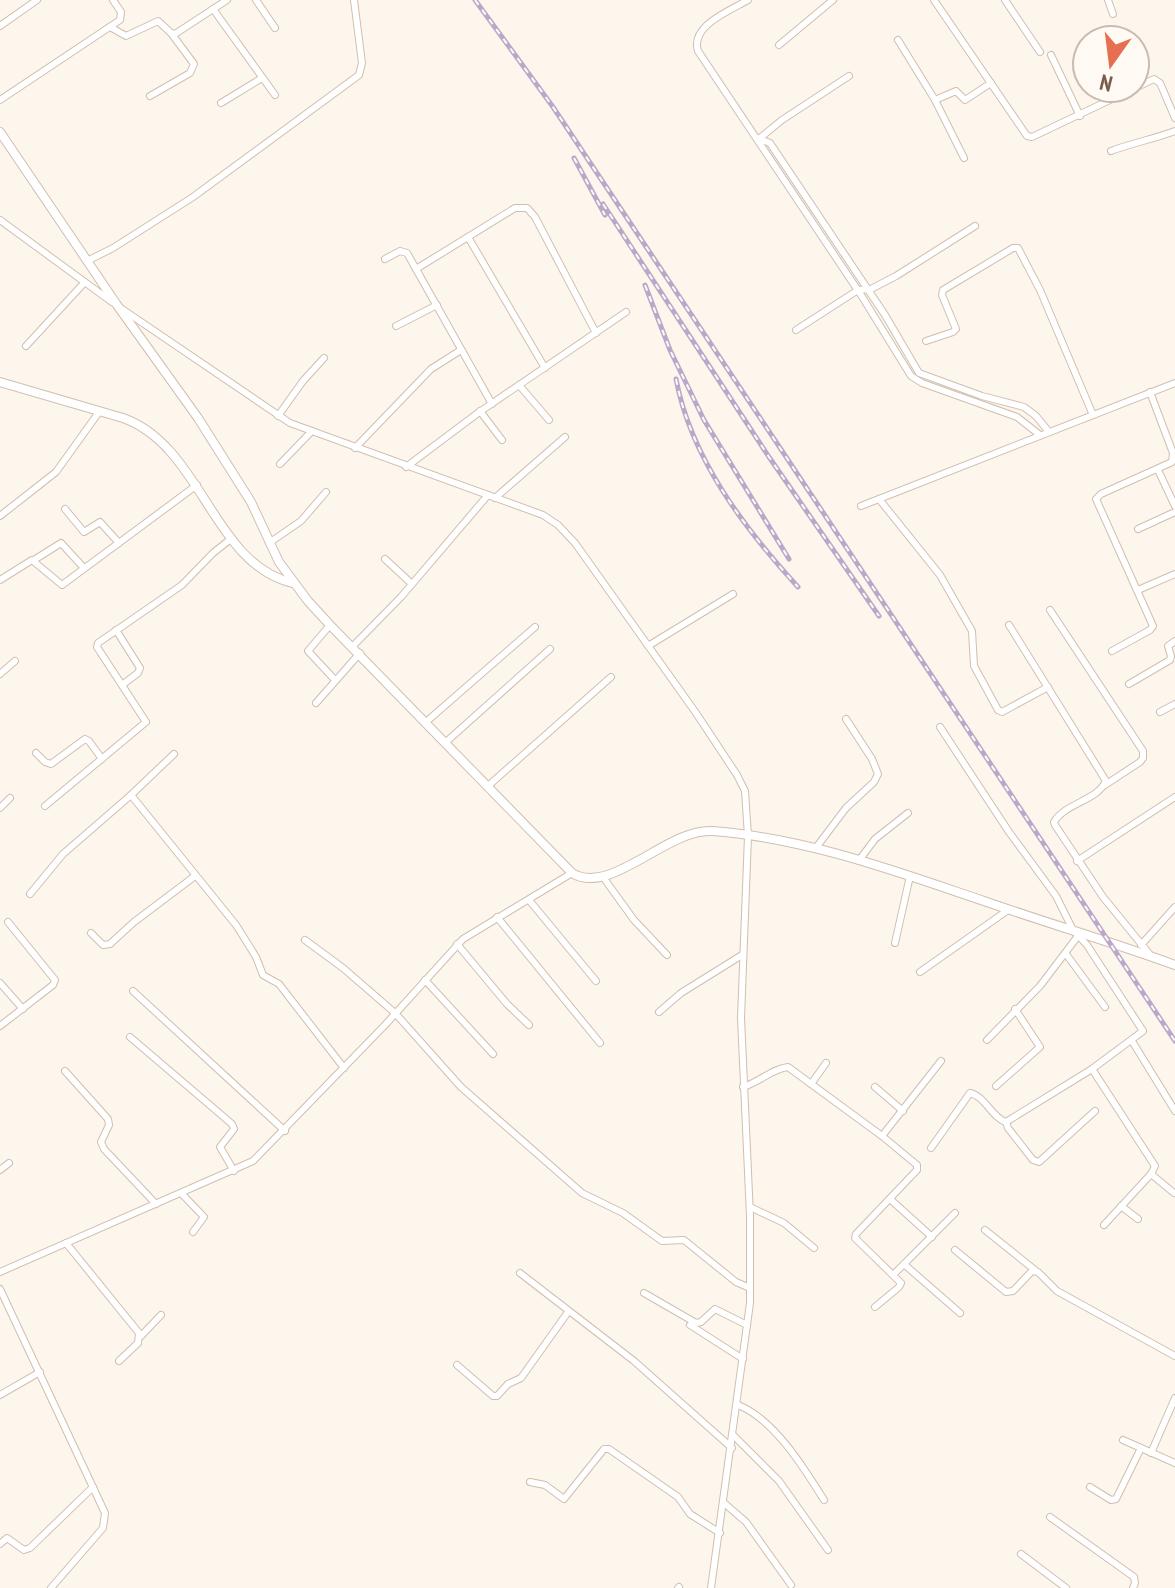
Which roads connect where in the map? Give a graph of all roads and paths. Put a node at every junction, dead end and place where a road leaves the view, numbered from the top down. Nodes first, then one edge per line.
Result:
1 (37, 0) edge
2 (113, 0) edge
3 (227, 0) edge
4 (256, 0) edge
5 (354, 0) edge
6 (748, 0) edge
7 (833, 0) edge
8 (934, 0) edge
9 (1005, 0) edge
10 (1108, 0) edge
11 (213, 9) junction
12 (1113, 14) dead end
13 (0, 26) edge
14 (110, 27) junction
15 (275, 28) dead end
16 (171, 33) junction
17 (898, 40) dead end
18 (779, 45) dead end
19 (1040, 52) dead end
20 (1051, 55) dead end
21 (849, 76) dead end
22 (262, 78) junction
23 (1151, 80) edge
24 (991, 83) junction
25 (275, 95) dead end
26 (150, 96) dead end
27 (0, 100) edge
28 (935, 100) junction
29 (221, 103) dead end
30 (1103, 104) edge
31 (1080, 116) junction
32 (1175, 118) edge
33 (1175, 131) edge
34 (0, 132) edge
35 (759, 138) junction
36 (1111, 151) dead end
37 (964, 158) dead end
38 (0, 220) edge
39 (975, 226) dead end
40 (468, 237) junction
41 (385, 259) dead end
42 (87, 261) junction
43 (416, 269) junction
44 (84, 283) junction
45 (867, 289) junction
46 (858, 290) junction
47 (117, 305) junction
48 (437, 305) junction
49 (626, 312) dead end
50 (396, 326) dead end
51 (796, 330) dead end
52 (596, 333) junction
53 (926, 341) dead end
54 (26, 346) dead end
55 (461, 350) junction
56 (324, 358) dead end
57 (545, 368) junction
58 (917, 377) junction
59 (0, 382) edge
60 (1175, 383) edge
61 (519, 385) junction
62 (1150, 392) junction
63 (492, 404) junction
64 (480, 411) junction
65 (99, 412) junction
66 (1093, 415) junction
67 (278, 416) junction
68 (549, 420) dead end
69 (312, 431) junction
70 (1049, 432) junction
71 (1040, 435) junction
72 (565, 437) dead end
73 (502, 440) dead end
74 (355, 448) junction
75 (280, 464) dead end
76 (406, 467) junction
77 (1158, 470) junction
78 (197, 485) junction
79 (326, 492) dead end
80 (492, 496) junction
81 (879, 499) junction
82 (861, 506) dead end
83 (1175, 506) edge
84 (65, 509) dead end
85 (1175, 512) edge
86 (0, 516) edge
87 (1138, 529) dead end
88 (232, 538) junction
89 (119, 543) junction
90 (269, 543) junction
91 (385, 559) dead end
92 (34, 560) junction
93 (84, 568) junction
94 (1175, 574) edge
95 (0, 580) edge
96 (294, 583) junction
97 (412, 584) junction
98 (1138, 590) junction
99 (733, 594) dead end
100 (1050, 610) dead end
101 (330, 625) junction
102 (1009, 625) dead end
103 (535, 627) dead end
104 (116, 630) junction
105 (1175, 641) edge
106 (648, 646) junction
107 (356, 649) junction
108 (550, 649) dead end
109 (1112, 651) dead end
110 (15, 661) dead end
111 (0, 674) edge
112 (611, 677) dead end
113 (335, 680) junction
114 (1129, 684) dead end
115 (122, 685) junction
116 (1048, 687) junction
117 (316, 703) dead end
118 (1172, 706) edge
119 (1160, 712) dead end
120 (1175, 716) edge
121 (846, 719) dead end
122 (426, 722) junction
123 (940, 727) dead end
124 (446, 742) junction
125 (36, 753) dead end
126 (174, 754) dead end
127 (102, 759) junction
128 (1105, 785) junction
129 (488, 786) junction
130 (131, 795) junction
131 (1175, 797) edge
132 (10, 798) dead end
133 (45, 806) dead end
134 (0, 808) edge
135 (908, 813) dead end
136 (748, 836) junction
137 (815, 849) junction
138 (860, 859) junction
139 (1077, 861) junction
140 (572, 873) junction
141 (195, 876) junction
142 (910, 876) junction
143 (603, 877) junction
144 (30, 894) dead end
145 (529, 900) junction
146 (1175, 907) edge
147 (1008, 910) junction
148 (497, 917) junction
149 (8, 922) dead end
150 (91, 933) dead end
151 (1076, 933) junction
152 (305, 940) dead end
153 (895, 943) dead end
154 (457, 944) junction
155 (1141, 945) junction
156 (1066, 954) junction
157 (667, 955) dead end
158 (742, 955) junction
159 (1151, 956) junction
160 (1175, 965) edge
161 (920, 972) dead end
162 (425, 980) junction
163 (596, 981) dead end
164 (0, 983) edge
165 (133, 991) dead end
166 (1105, 1007) dead end
167 (23, 1009) junction
168 (1015, 1009) junction
169 (659, 1012) dead end
170 (395, 1013) junction
171 (529, 1025) dead end
172 (0, 1026) edge
173 (130, 1037) dead end
174 (987, 1040) dead end
175 (1132, 1041) junction
176 (600, 1043) dead end
177 (493, 1054) dead end
178 (941, 1061) dead end
179 (826, 1063) dead end
180 (344, 1068) junction
181 (1092, 1069) junction
182 (65, 1071) dead end
183 (811, 1084) junction
184 (996, 1086) dead end
185 (743, 1087) junction
186 (875, 1087) dead end
187 (903, 1111) junction
188 (1095, 1111) dead end
189 (1175, 1111) edge
190 (1006, 1122) junction
191 (285, 1131) junction
192 (882, 1136) junction
193 (931, 1148) dead end
194 (9, 1163) dead end
195 (0, 1170) edge
196 (234, 1171) junction
197 (1151, 1174) junction
198 (1174, 1193) edge
199 (182, 1194) junction
200 (890, 1199) junction
201 (156, 1204) junction
202 (1121, 1206) junction
203 (750, 1207) junction
204 (955, 1213) dead end
205 (1138, 1219) dead end
206 (1104, 1225) dead end
207 (985, 1230) dead end
208 (193, 1232) dead end
209 (932, 1237) junction
210 (66, 1243) junction
211 (814, 1248) dead end
212 (955, 1250) dead end
213 (905, 1265) junction
214 (1035, 1270) junction
215 (0, 1272) edge
216 (520, 1273) dead end
217 (893, 1275) junction
218 (750, 1288) junction
219 (0, 1289) edge
220 (644, 1293) dead end
221 (875, 1307) dead end
222 (568, 1312) junction
223 (960, 1313) dead end
224 (161, 1315) dead end
225 (690, 1325) dead end
226 (747, 1325) junction
227 (140, 1337) junction
228 (1175, 1356) edge
229 (743, 1359) junction
230 (119, 1361) dead end
231 (457, 1365) dead end
232 (40, 1372) junction
233 (0, 1395) edge
234 (1175, 1398) edge
235 (738, 1405) junction
236 (734, 1436) junction
237 (1123, 1440) dead end
238 (732, 1448) junction
239 (1141, 1448) junction
240 (1151, 1453) junction
241 (1175, 1463) edge
242 (530, 1482) dead end
243 (93, 1487) junction
244 (1090, 1487) dead end
245 (824, 1500) dead end
246 (724, 1503) junction
247 (1050, 1517) dead end
248 (720, 1533) junction
249 (0, 1544) edge
250 (828, 1550) dead end
251 (1021, 1554) dead end
252 (791, 1585) dead end
253 (51, 1588) edge
254 (711, 1588) edge
255 (1066, 1588) edge
256 (1133, 1588) edge

1 - 13 street
2 - 14 street
3 - 11 street
4 - 15 street
5 - 42 street
6 - 35 street
7 - 18 street
8 - 24 street
9 - 19 street
10 - 12 street
11 - 16 street
11 - 22 street
14 - 16 street
14 - 27 street
16 - 26 street
17 - 28 street
20 - 31 street
21 - 35 street
22 - 25 street
22 - 29 street
23 - 32 street
24 - 28 street
24 - 31 street
28 - 37 street
30 - 31 street
33 - 36 street
34 - 42 street
35 - 45 street
35 - 46 street
38 - 44 street
39 - 45 street
40 - 43 street
40 - 52 street
40 - 57 street
41 - 43 street
42 - 47 street
43 - 48 street
44 - 47 street
44 - 54 street
45 - 46 street
45 - 58 street
46 - 51 street
46 - 58 street
47 - 67 street
47 - 90 street
48 - 50 street
48 - 55 street
49 - 52 street
52 - 57 street
53 - 66 street
55 - 63 street
55 - 74 street
56 - 67 street
57 - 61 street
58 - 70 street
58 - 71 street
59 - 65 street
60 - 62 street
61 - 63 street
61 - 68 street
62 - 66 street
62 - 77 street
63 - 64 street
64 - 73 street
64 - 76 street
65 - 78 street
65 - 86 street
66 - 70 street
67 - 69 street
69 - 74 street
69 - 75 street
70 - 71 street
71 - 81 street
72 - 80 street
74 - 76 street
76 - 80 street
77 - 83 street
77 - 98 street
78 - 88 street
78 - 89 street
79 - 90 street
80 - 97 street
80 - 106 street
81 - 82 street
81 - 116 street
84 - 89 street
85 - 87 street
88 - 96 street
88 - 104 street
89 - 93 street
90 - 96 street
91 - 97 street
92 - 93 street
92 - 93 street
92 - 95 street
94 - 98 street
96 - 101 street
97 - 107 street
98 - 109 street
99 - 106 street
100 - 128 street
101 - 107 street
101 - 113 street
102 - 116 street
103 - 122 street
104 - 115 street
104 - 115 street
105 - 114 street
106 - 136 street
107 - 113 street
107 - 122 street
108 - 124 street
110 - 111 street
112 - 129 street
113 - 117 street
115 - 127 street
116 - 128 street
118 - 119 street
118 - 120 street
121 - 137 street
122 - 124 street
123 - 151 street
124 - 129 street
125 - 127 street
126 - 130 street
127 - 133 street
128 - 139 street
129 - 140 street
130 - 141 street
130 - 144 street
131 - 139 street
132 - 134 street
135 - 138 street
136 - 137 street
136 - 143 street
136 - 158 street
137 - 138 street
138 - 142 street
139 - 155 street
140 - 143 street
140 - 145 street
141 - 150 street
141 - 180 street
142 - 147 street
142 - 153 street
143 - 157 street
145 - 148 street
145 - 163 street
146 - 155 street
147 - 151 street
147 - 161 street
148 - 154 street
148 - 176 street
149 - 167 street
151 - 156 street
151 - 159 street
151 - 175 street
152 - 170 street
154 - 162 street
154 - 171 street
155 - 159 street
156 - 166 street
156 - 168 street
158 - 169 street
158 - 185 street
159 - 160 street
162 - 170 street
162 - 177 street
164 - 167 street
165 - 191 street
167 - 172 street
168 - 174 street
168 - 184 street
170 - 180 street
170 - 218 street
173 - 196 street
175 - 181 street
175 - 189 street
178 - 187 street
179 - 183 street
180 - 191 street
181 - 190 street
181 - 197 street
182 - 201 street
183 - 185 street
183 - 192 street
185 - 203 street
186 - 187 street
187 - 192 street
188 - 190 street
190 - 193 street
191 - 196 street
192 - 200 street
194 - 195 street
196 - 199 street
197 - 198 street
197 - 202 street
199 - 201 street
199 - 208 street
200 - 209 street
200 - 217 street
201 - 210 street
202 - 205 street
202 - 206 street
203 - 211 street
203 - 218 street
204 - 209 street
207 - 214 street
209 - 213 street
210 - 215 street
210 - 227 street
212 - 214 street
213 - 217 street
213 - 223 street
214 - 228 street
216 - 222 street
217 - 221 street
218 - 226 street
219 - 232 street
220 - 226 street
222 - 231 street
222 - 238 street
224 - 227 street
225 - 229 street
226 - 229 street
227 - 230 street
229 - 235 street
232 - 233 street
232 - 243 street
234 - 240 street
235 - 236 street
235 - 245 street
236 - 238 street
236 - 250 street
237 - 239 street
238 - 246 street
239 - 240 street
239 - 244 street
240 - 241 street
242 - 248 street
243 - 249 street
243 - 253 street
246 - 248 street
246 - 252 street
247 - 256 street
248 - 254 street
251 - 255 street

